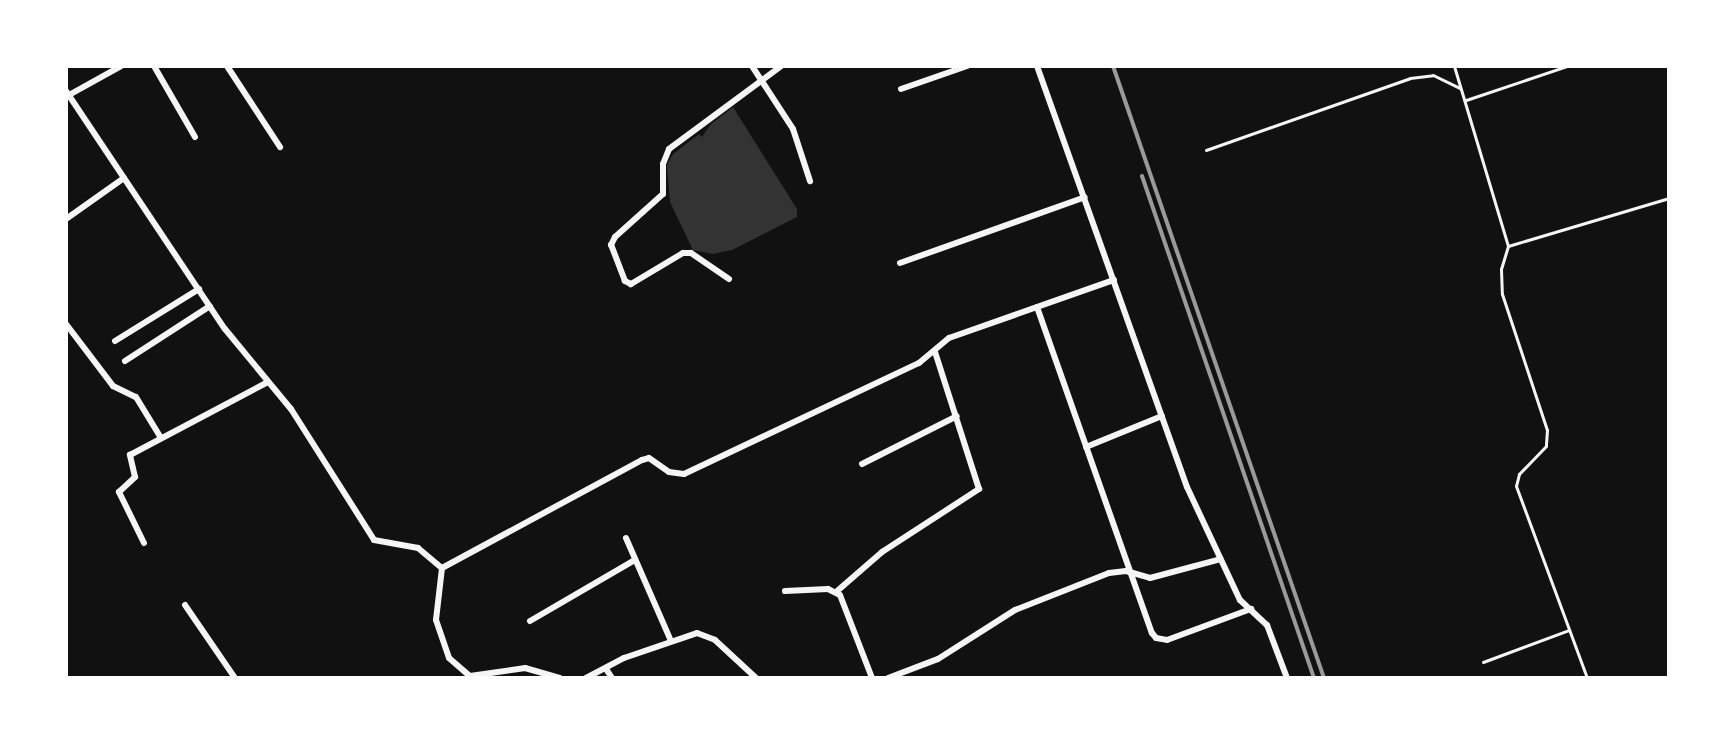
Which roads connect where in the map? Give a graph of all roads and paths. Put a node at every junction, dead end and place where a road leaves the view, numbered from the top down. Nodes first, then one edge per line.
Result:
1 (121, 66) edge
2 (154, 66) edge
3 (227, 66) edge
4 (752, 66) edge
5 (781, 66) edge
6 (967, 66) edge
7 (1037, 66) edge
8 (1454, 66) edge
9 (1545, 66) edge
10 (1567, 66) edge
11 (1547, 73) junction
12 (763, 80) junction
13 (902, 88) dead end
14 (1462, 89) junction
15 (67, 93) edge
16 (1466, 100) junction
17 (195, 137) dead end
18 (280, 147) dead end
19 (1206, 150) dead end
20 (124, 178) junction
21 (810, 181) dead end
22 (1085, 197) junction
23 (1669, 198) edge
24 (66, 219) edge
25 (1508, 246) junction
26 (900, 262) dead end
27 (729, 279) dead end
28 (1114, 280) junction
29 (199, 290) junction
30 (210, 306) junction
31 (1036, 308) junction
32 (66, 324) edge
33 (115, 341) dead end
34 (935, 352) junction
35 (125, 361) dead end
36 (268, 382) junction
37 (957, 416) junction
38 (1162, 416) junction
39 (161, 438) junction
40 (1086, 447) junction
41 (862, 464) dead end
42 (626, 538) dead end
43 (144, 543) dead end
44 (1221, 559) junction
45 (635, 560) junction
46 (442, 568) junction
47 (1130, 573) junction
48 (785, 591) dead end
49 (836, 591) junction
50 (186, 604) dead end
51 (1251, 609) junction
52 (530, 621) dead end
53 (1569, 630) junction
54 (670, 640) junction
55 (1483, 662) dead end
56 (606, 669) junction
57 (1669, 676) edge
58 (469, 677) edge
59 (235, 678) edge
60 (560, 678) edge
61 (586, 678) edge
62 (612, 678) edge
63 (753, 678) edge
64 (872, 678) edge
65 (888, 678) edge
66 (1287, 678) edge
67 (1587, 678) edge
68 (1662, 678) edge

1 - 15 street
2 - 17 street
3 - 18 street
4 - 12 street
5 - 12 street
6 - 13 street
7 - 22 street
8 - 14 lane
9 - 11 lane
10 - 11 lane
11 - 16 lane
12 - 21 street
12 - 27 street
14 - 16 lane
14 - 19 lane
15 - 20 street
16 - 25 lane
20 - 24 street
20 - 29 street
22 - 26 street
22 - 28 street
23 - 25 lane
25 - 53 lane
28 - 31 street
28 - 38 street
29 - 30 street
29 - 33 street
30 - 35 street
30 - 36 street
31 - 34 street
31 - 40 street
32 - 39 street
34 - 37 street
34 - 46 street
36 - 39 street
36 - 46 street
37 - 41 street
37 - 49 street
38 - 40 street
38 - 44 street
39 - 43 street
40 - 47 street
42 - 45 street
44 - 47 street
44 - 51 street
45 - 52 street
45 - 54 street
46 - 58 street
47 - 51 street
47 - 65 street
48 - 49 street
49 - 64 street
50 - 59 street
51 - 66 street
53 - 55 lane
53 - 67 lane
54 - 56 street
54 - 63 street
56 - 61 street
56 - 62 street
57 - 68 lane
58 - 60 street

